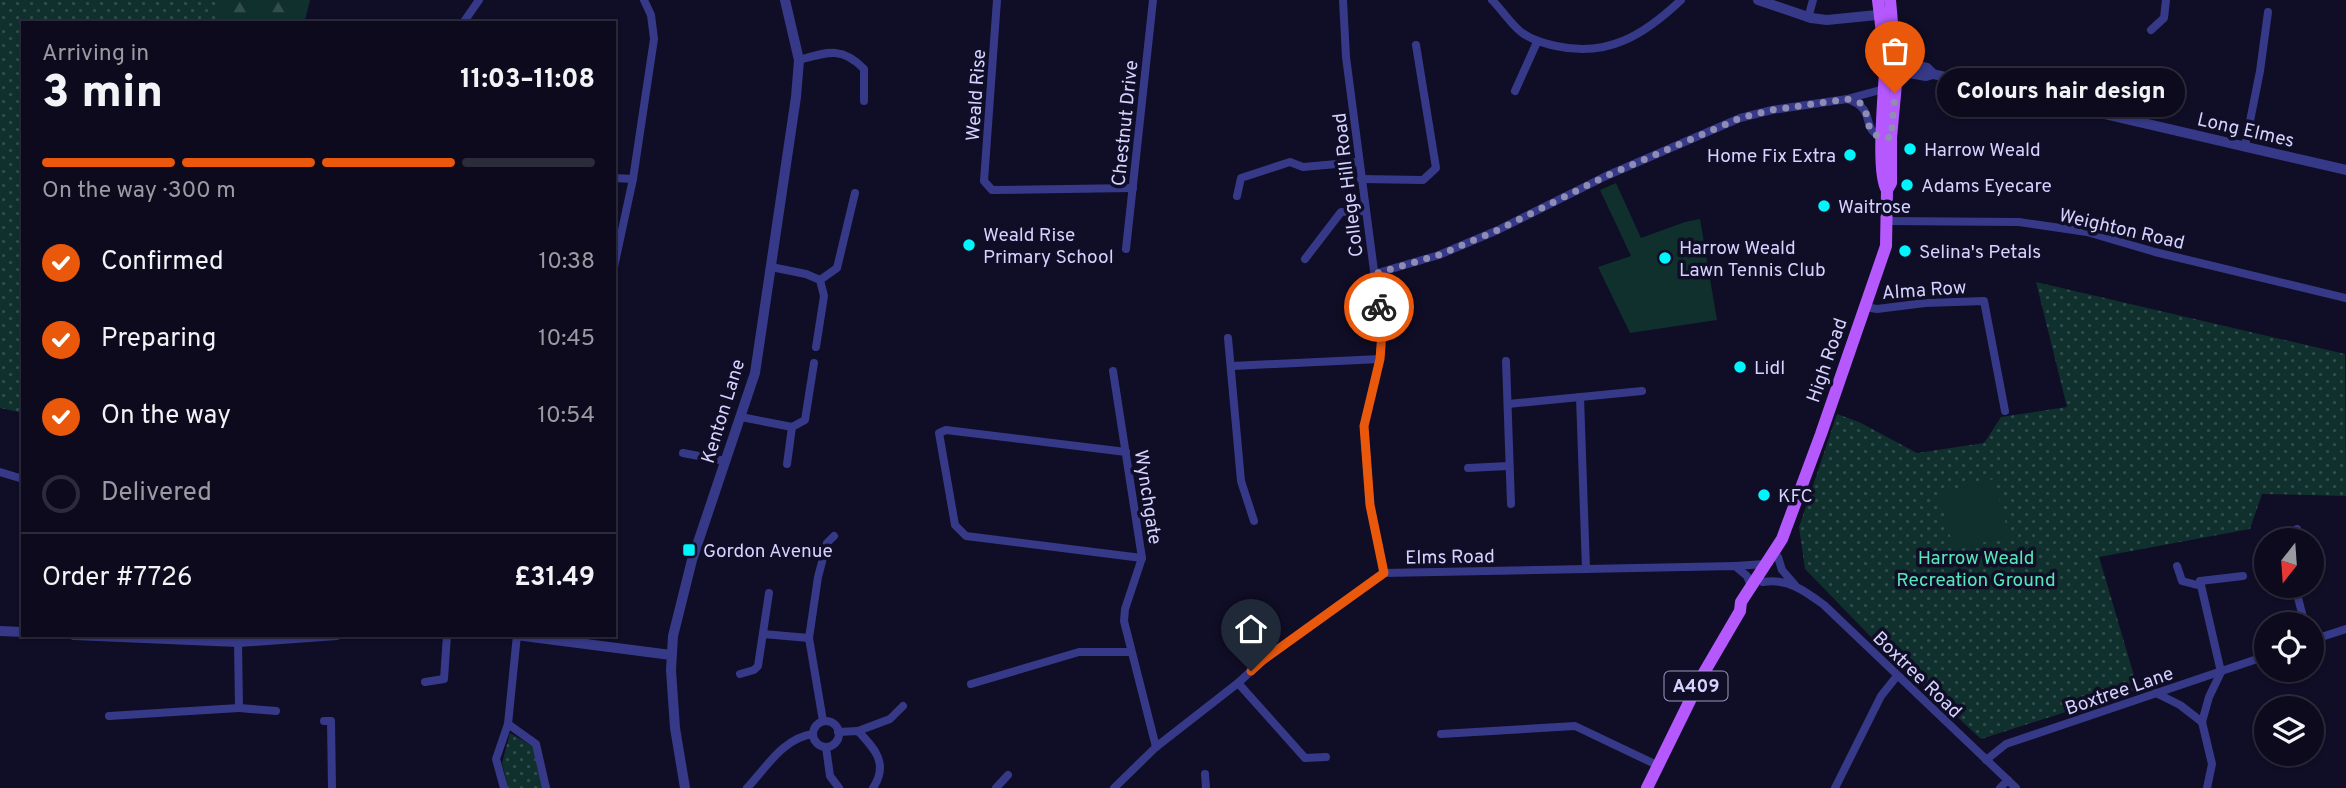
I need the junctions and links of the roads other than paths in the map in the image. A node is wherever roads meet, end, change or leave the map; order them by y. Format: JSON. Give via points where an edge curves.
{"nodes":[{"id":1,"x":479,"y":0,"type":"edge"},
{"id":2,"x":644,"y":0,"type":"edge"},
{"id":3,"x":787,"y":0,"type":"edge"},
{"id":4,"x":997,"y":0,"type":"edge"},
{"id":5,"x":1153,"y":0,"type":"edge"},
{"id":6,"x":1343,"y":0,"type":"edge"},
{"id":7,"x":1492,"y":0,"type":"edge"},
{"id":8,"x":1681,"y":0,"type":"edge"},
{"id":9,"x":1758,"y":0,"type":"edge"},
{"id":10,"x":1813,"y":0,"type":"edge"},
{"id":11,"x":1878,"y":0,"type":"edge"},
{"id":12,"x":1890,"y":0,"type":"edge"},
{"id":13,"x":2166,"y":0,"type":"edge"},
{"id":14,"x":2268,"y":12,"type":"dead end"},
{"id":15,"x":1885,"y":15,"type":"junction"},
{"id":16,"x":1808,"y":18,"type":"junction"},
{"id":17,"x":464,"y":21,"type":"edge"},
{"id":18,"x":2151,"y":30,"type":"dead end"},
{"id":19,"x":1536,"y":42,"type":"junction"},
{"id":20,"x":1416,"y":46,"type":"dead end"},
{"id":21,"x":799,"y":60,"type":"junction"},
{"id":22,"x":1893,"y":65,"type":"junction"},
{"id":23,"x":1884,"y":89,"type":"junction"},
{"id":24,"x":1515,"y":91,"type":"dead end"},
{"id":25,"x":1847,"y":99,"type":"junction"},
{"id":26,"x":864,"y":101,"type":"dead end"},
{"id":27,"x":1887,"y":138,"type":"junction"},
{"id":28,"x":2245,"y":146,"type":"junction"},
{"id":29,"x":1359,"y":162,"type":"junction"},
{"id":30,"x":2346,"y":170,"type":"edge"},
{"id":31,"x":616,"y":178,"type":"edge"},
{"id":32,"x":633,"y":179,"type":"junction"},
{"id":33,"x":1361,"y":179,"type":"junction"},
{"id":34,"x":1133,"y":188,"type":"junction"},
{"id":35,"x":855,"y":193,"type":"dead end"},
{"id":36,"x":1237,"y":196,"type":"dead end"},
{"id":37,"x":1364,"y":211,"type":"junction"},
{"id":38,"x":1886,"y":221,"type":"junction"},
{"id":39,"x":1126,"y":249,"type":"dead end"},
{"id":40,"x":616,"y":258,"type":"edge"},
{"id":41,"x":1305,"y":259,"type":"dead end"},
{"id":42,"x":771,"y":267,"type":"junction"},
{"id":43,"x":1374,"y":274,"type":"junction"},
{"id":44,"x":820,"y":280,"type":"junction"},
{"id":45,"x":2346,"y":298,"type":"edge"},
{"id":46,"x":1865,"y":307,"type":"junction"},
{"id":47,"x":1228,"y":338,"type":"dead end"},
{"id":48,"x":816,"y":347,"type":"dead end"},
{"id":49,"x":1380,"y":359,"type":"junction"},
{"id":50,"x":1506,"y":361,"type":"dead end"},
{"id":51,"x":814,"y":363,"type":"dead end"},
{"id":52,"x":1232,"y":366,"type":"junction"},
{"id":53,"x":1113,"y":371,"type":"dead end"},
{"id":54,"x":1642,"y":391,"type":"dead end"},
{"id":55,"x":1580,"y":397,"type":"junction"},
{"id":56,"x":1508,"y":404,"type":"junction"},
{"id":57,"x":2005,"y":411,"type":"dead end"},
{"id":58,"x":741,"y":417,"type":"junction"},
{"id":59,"x":792,"y":428,"type":"junction"},
{"id":60,"x":1126,"y":452,"type":"junction"},
{"id":61,"x":683,"y":453,"type":"dead end"},
{"id":62,"x":725,"y":461,"type":"junction"},
{"id":63,"x":787,"y":464,"type":"dead end"},
{"id":64,"x":1508,"y":466,"type":"junction"},
{"id":65,"x":1468,"y":468,"type":"dead end"},
{"id":66,"x":0,"y":472,"type":"edge"},
{"id":67,"x":21,"y":478,"type":"edge"},
{"id":68,"x":1511,"y":504,"type":"dead end"},
{"id":69,"x":1254,"y":521,"type":"dead end"},
{"id":70,"x":834,"y":536,"type":"dead end"},
{"id":71,"x":1782,"y":539,"type":"junction"},
{"id":72,"x":1778,"y":557,"type":"junction"},
{"id":73,"x":1142,"y":558,"type":"junction"},
{"id":74,"x":1765,"y":564,"type":"junction"},
{"id":75,"x":1735,"y":566,"type":"junction"},
{"id":76,"x":2177,"y":566,"type":"dead end"},
{"id":77,"x":1586,"y":569,"type":"junction"},
{"id":78,"x":1384,"y":573,"type":"junction"},
{"id":79,"x":2243,"y":576,"type":"dead end"},
{"id":80,"x":1757,"y":584,"type":"junction"},
{"id":81,"x":1795,"y":585,"type":"junction"},
{"id":82,"x":2201,"y":586,"type":"junction"},
{"id":83,"x":769,"y":593,"type":"dead end"},
{"id":84,"x":2346,"y":629,"type":"edge"},
{"id":85,"x":0,"y":631,"type":"edge"},
{"id":86,"x":21,"y":632,"type":"edge"},
{"id":87,"x":762,"y":634,"type":"junction"},
{"id":88,"x":2324,"y":636,"type":"edge"},
{"id":89,"x":149,"y":637,"type":"edge"},
{"id":90,"x":315,"y":637,"type":"edge"},
{"id":91,"x":447,"y":637,"type":"edge"},
{"id":92,"x":517,"y":637,"type":"edge"},
{"id":93,"x":548,"y":637,"type":"edge"},
{"id":94,"x":809,"y":638,"type":"junction"},
{"id":95,"x":579,"y":639,"type":"edge"},
{"id":96,"x":238,"y":642,"type":"junction"},
{"id":97,"x":1130,"y":652,"type":"junction"},
{"id":98,"x":671,"y":655,"type":"junction"},
{"id":99,"x":2254,"y":660,"type":"edge"},
{"id":100,"x":2221,"y":672,"type":"junction"},
{"id":101,"x":740,"y":674,"type":"dead end"},
{"id":102,"x":1896,"y":676,"type":"junction"},
{"id":103,"x":425,"y":682,"type":"dead end"},
{"id":104,"x":1238,"y":683,"type":"junction"},
{"id":105,"x":971,"y":684,"type":"dead end"},
{"id":106,"x":2156,"y":693,"type":"junction"},
{"id":107,"x":903,"y":706,"type":"dead end"},
{"id":108,"x":239,"y":708,"type":"junction"},
{"id":109,"x":276,"y":711,"type":"dead end"},
{"id":110,"x":109,"y":716,"type":"dead end"},
{"id":111,"x":324,"y":721,"type":"dead end"},
{"id":112,"x":823,"y":722,"type":"junction"},
{"id":113,"x":2202,"y":722,"type":"junction"},
{"id":114,"x":508,"y":724,"type":"junction"},
{"id":115,"x":858,"y":731,"type":"junction"},
{"id":116,"x":838,"y":732,"type":"junction"},
{"id":117,"x":813,"y":734,"type":"junction"},
{"id":118,"x":1441,"y":734,"type":"dead end"},
{"id":119,"x":826,"y":747,"type":"junction"},
{"id":120,"x":1156,"y":747,"type":"junction"},
{"id":121,"x":1326,"y":757,"type":"dead end"},
{"id":122,"x":1986,"y":761,"type":"junction"},
{"id":123,"x":1657,"y":765,"type":"junction"},
{"id":124,"x":1205,"y":774,"type":"dead end"},
{"id":125,"x":1008,"y":775,"type":"dead end"},
{"id":126,"x":2008,"y":780,"type":"junction"},
{"id":127,"x":332,"y":788,"type":"edge"},
{"id":128,"x":504,"y":788,"type":"edge"},
{"id":129,"x":547,"y":788,"type":"edge"},
{"id":130,"x":685,"y":788,"type":"edge"},
{"id":131,"x":747,"y":788,"type":"edge"},
{"id":132,"x":839,"y":788,"type":"edge"},
{"id":133,"x":873,"y":788,"type":"edge"},
{"id":134,"x":996,"y":788,"type":"edge"},
{"id":135,"x":1114,"y":788,"type":"edge"},
{"id":136,"x":1206,"y":788,"type":"edge"},
{"id":137,"x":1647,"y":788,"type":"edge"},
{"id":138,"x":1835,"y":788,"type":"edge"},
{"id":139,"x":2000,"y":788,"type":"edge"},
{"id":140,"x":2016,"y":788,"type":"edge"},
{"id":141,"x":2207,"y":788,"type":"edge"}],
"edges":[{"from":1,"to":17,"type":"street"},
{"from":2,"to":32,"type":"street","via":[[654,39]]},
{"from":3,"to":21,"type":"street","name":"Kenton Lane"},
{"from":4,"to":34,"type":"street","name":"Weald Rise","via":[[984,181],[992,190]]},
{"from":5,"to":34,"type":"street","name":"Chestnut Drive"},
{"from":6,"to":29,"type":"street","name":"College Hill Road"},
{"from":7,"to":19,"type":"street"},
{"from":8,"to":19,"type":"street","via":[[1631,38],[1600,49],[1571,50]]},
{"from":9,"to":16,"type":"street"},
{"from":10,"to":16,"type":"street"},
{"from":11,"to":15,"type":"main road","name":"High Road","number":"A409"},
{"from":12,"to":15,"type":"main road","name":"High Road","number":"A409"},
{"from":13,"to":18,"type":"street","via":[[2164,18]]},
{"from":14,"to":28,"type":"street"},
{"from":15,"to":16,"type":"street"},
{"from":15,"to":22,"type":"main road","name":"High Road","number":"A409"},
{"from":19,"to":24,"type":"street"},
{"from":20,"to":33,"type":"street","via":[[1436,168],[1423,180]]},
{"from":21,"to":26,"type":"street","via":[[835,52],[853,57],[864,69]]},
{"from":21,"to":42,"type":"street","name":"Kenton Lane"},
{"from":22,"to":23,"type":"main road","name":"High Road","number":"A409"},
{"from":22,"to":27,"type":"main road","name":"High Road","number":"A409"},
{"from":22,"to":28,"type":"street","name":"Long Elmes","via":[[1927,68],[1933,74]]},
{"from":23,"to":25,"type":"street"},
{"from":23,"to":27,"type":"main road","name":"High Road","number":"A409"},
{"from":25,"to":27,"type":"street","via":[[1860,103],[1870,130]]},
{"from":25,"to":43,"type":"street","via":[[1740,118],[1463,245]]},
{"from":27,"to":38,"type":"main road","name":"High Road","number":"A409","via":[[1882,183],[1887,190]]},
{"from":28,"to":30,"type":"street","name":"Long Elmes"},
{"from":29,"to":33,"type":"street","name":"College Hill Road"},
{"from":29,"to":36,"type":"street","via":[[1303,167],[1290,162],[1241,178]]},
{"from":31,"to":32,"type":"street"},
{"from":32,"to":40,"type":"street"},
{"from":33,"to":37,"type":"street","name":"College Hill Road"},
{"from":34,"to":39,"type":"street","name":"Chestnut Drive"},
{"from":35,"to":44,"type":"street","via":[[838,268]]},
{"from":37,"to":41,"type":"street","via":[[1341,212]]},
{"from":37,"to":43,"type":"street","name":"College Hill Road"},
{"from":38,"to":45,"type":"street","name":"Weighton Road","via":[[2020,222],[2087,233]]},
{"from":38,"to":46,"type":"main road","name":"High Road","number":"A409","via":[[1886,246]]},
{"from":42,"to":44,"type":"street"},
{"from":42,"to":58,"type":"street","name":"Kenton Lane","via":[[755,373]]},
{"from":43,"to":49,"type":"street","name":"College Hill Road","via":[[1382,332]]},
{"from":44,"to":48,"type":"street","via":[[824,296]]},
{"from":46,"to":57,"type":"street","name":"Alma Row","via":[[1984,301]]},
{"from":46,"to":71,"type":"main road","name":"High Road","number":"A409"},
{"from":47,"to":52,"type":"street"},
{"from":49,"to":52,"type":"street"},
{"from":49,"to":78,"type":"street","name":"College Hill Road","via":[[1364,426],[1370,505]]},
{"from":50,"to":56,"type":"street"},
{"from":51,"to":59,"type":"street","via":[[805,420]]},
{"from":52,"to":69,"type":"street","via":[[1241,481]]},
{"from":53,"to":60,"type":"street","name":"Wynchgate"},
{"from":54,"to":55,"type":"street"},
{"from":55,"to":56,"type":"street"},
{"from":55,"to":77,"type":"street"},
{"from":56,"to":64,"type":"street"},
{"from":58,"to":59,"type":"street"},
{"from":58,"to":62,"type":"street","name":"Kenton Lane"},
{"from":59,"to":63,"type":"street"},
{"from":60,"to":73,"type":"street","name":"Wynchgate"},
{"from":60,"to":73,"type":"street","via":[[946,430],[939,433],[955,525],[966,536]]},
{"from":61,"to":62,"type":"street"},
{"from":62,"to":98,"type":"street","name":"Kenton Lane","via":[[682,595]]},
{"from":64,"to":65,"type":"street"},
{"from":64,"to":68,"type":"street"},
{"from":66,"to":67,"type":"street"},
{"from":70,"to":94,"type":"street","via":[[827,543],[818,577]]},
{"from":71,"to":72,"type":"main road","name":"High Road","number":"A409"},
{"from":71,"to":74,"type":"main road","name":"High Road","number":"A409"},
{"from":72,"to":80,"type":"main road","name":"High Road","number":"A409"},
{"from":72,"to":81,"type":"street","name":"Boxtree Road"},
{"from":73,"to":97,"type":"street","name":"Wynchgate","via":[[1125,609]]},
{"from":74,"to":75,"type":"street","name":"Elms Road"},
{"from":74,"to":80,"type":"main road","name":"High Road","number":"A409"},
{"from":75,"to":77,"type":"street","name":"Elms Road"},
{"from":75,"to":80,"type":"street"},
{"from":76,"to":82,"type":"street","via":[[2182,581]]},
{"from":77,"to":78,"type":"street","name":"Elms Road"},
{"from":78,"to":104,"type":"street","name":"Elms Road"},
{"from":79,"to":82,"type":"street","via":[[2200,582]]},
{"from":80,"to":81,"type":"street","via":[[1776,580]]},
{"from":80,"to":123,"type":"main road","name":"High Road","number":"A409","via":[[1748,606],[1740,611],[1702,676]]},
{"from":81,"to":102,"type":"street","name":"Boxtree Road","via":[[1824,606]]},
{"from":82,"to":100,"type":"street"},
{"from":83,"to":87,"type":"street"},
{"from":84,"to":88,"type":"street"},
{"from":85,"to":86,"type":"street"},
{"from":87,"to":94,"type":"street"},
{"from":87,"to":101,"type":"street","via":[[758,666]]},
{"from":89,"to":96,"type":"street"},
{"from":90,"to":96,"type":"street"},
{"from":91,"to":103,"type":"street","via":[[444,679]]},
{"from":92,"to":114,"type":"street"},
{"from":93,"to":95,"type":"street"},
{"from":94,"to":112,"type":"street"},
{"from":95,"to":98,"type":"street"},
{"from":96,"to":108,"type":"street"},
{"from":97,"to":105,"type":"street","via":[[1079,652]]},
{"from":97,"to":120,"type":"street","name":"Wynchgate"},
{"from":98,"to":130,"type":"street","name":"Kenton Lane","via":[[675,728]]},
{"from":99,"to":100,"type":"street","name":"Boxtree Lane"},
{"from":100,"to":106,"type":"street","name":"Boxtree Lane"},
{"from":100,"to":113,"type":"street"},
{"from":102,"to":122,"type":"street","name":"Boxtree Road"},
{"from":102,"to":138,"type":"street","via":[[1881,696]]},
{"from":104,"to":120,"type":"street","name":"Elms Road"},
{"from":104,"to":121,"type":"street","via":[[1305,758]]},
{"from":106,"to":113,"type":"street"},
{"from":106,"to":122,"type":"street","name":"Boxtree Lane","via":[[2006,744]]},
{"from":107,"to":115,"type":"street","via":[[890,719]]},
{"from":108,"to":109,"type":"street"},
{"from":108,"to":110,"type":"street"},
{"from":111,"to":127,"type":"street","via":[[331,721]]},
{"from":112,"to":116,"type":"street","via":[[831,723]]},
{"from":112,"to":117,"type":"street"},
{"from":113,"to":141,"type":"street","via":[[2212,764]]},
{"from":114,"to":128,"type":"street","via":[[496,760]]},
{"from":114,"to":129,"type":"street","via":[[536,744]]},
{"from":115,"to":116,"type":"street"},
{"from":115,"to":133,"type":"street","via":[[881,763],[880,778]]},
{"from":116,"to":119,"type":"street","via":[[834,743]]},
{"from":117,"to":119,"type":"street","via":[[816,742]]},
{"from":117,"to":131,"type":"street","via":[[779,750]]},
{"from":118,"to":123,"type":"street","via":[[1575,726]]},
{"from":119,"to":132,"type":"street","via":[[830,776]]},
{"from":120,"to":135,"type":"street","name":"Elms Road"},
{"from":122,"to":126,"type":"street","name":"Boxtree Road"},
{"from":123,"to":137,"type":"main road","name":"High Road","number":"A409"},
{"from":124,"to":136,"type":"street"},
{"from":125,"to":134,"type":"street"},
{"from":126,"to":139,"type":"street"},
{"from":126,"to":140,"type":"street","name":"Boxtree Road"}]}
